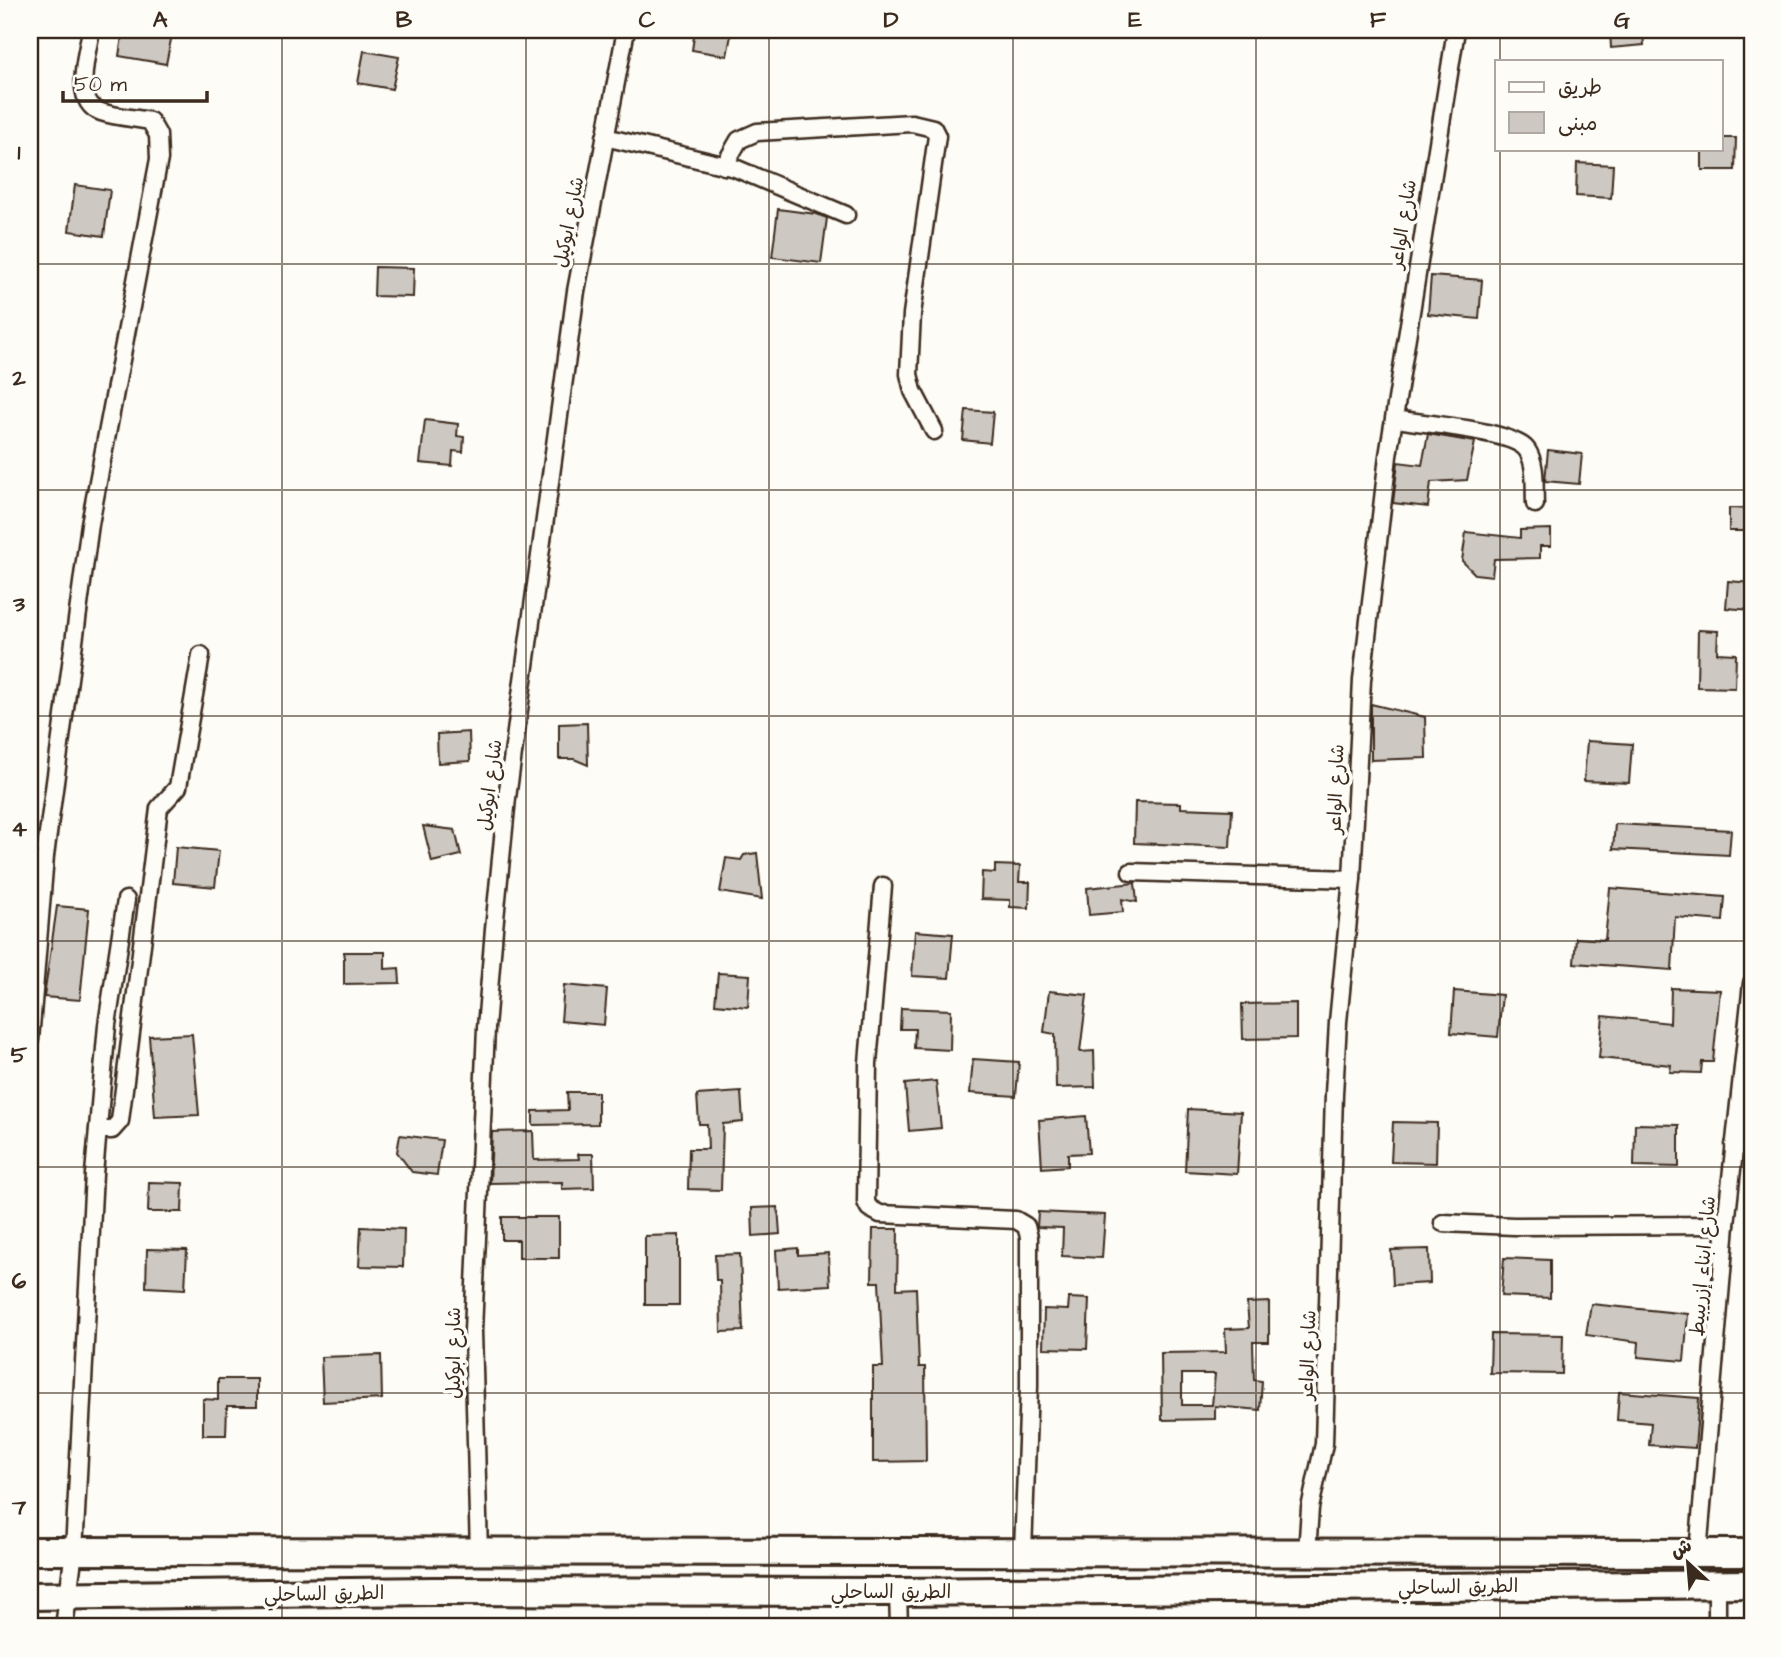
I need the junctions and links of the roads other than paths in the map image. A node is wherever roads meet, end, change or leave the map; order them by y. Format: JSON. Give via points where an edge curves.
{"nodes":[{"id":1,"x":92,"y":30,"type":"edge"},
{"id":2,"x":626,"y":30,"type":"edge"},
{"id":3,"x":1456,"y":30,"type":"edge"},
{"id":4,"x":605,"y":137,"type":"junction"},
{"id":5,"x":724,"y":166,"type":"junction"},
{"id":6,"x":846,"y":215,"type":"dead end"},
{"id":7,"x":1396,"y":419,"type":"junction"},
{"id":8,"x":934,"y":431,"type":"dead end"},
{"id":9,"x":1535,"y":504,"type":"dead end"},
{"id":10,"x":201,"y":655,"type":"dead end"},
{"id":11,"x":1131,"y":872,"type":"dead end"},
{"id":12,"x":1352,"y":879,"type":"junction"},
{"id":13,"x":883,"y":887,"type":"dead end"},
{"id":14,"x":126,"y":900,"type":"dead end"},
{"id":15,"x":1752,"y":983,"type":"edge"},
{"id":16,"x":30,"y":1040,"type":"edge"},
{"id":17,"x":98,"y":1130,"type":"junction"},
{"id":18,"x":1734,"y":1145,"type":"junction"},
{"id":19,"x":1752,"y":1147,"type":"edge"},
{"id":20,"x":1443,"y":1223,"type":"dead end"},
{"id":21,"x":1726,"y":1225,"type":"junction"},
{"id":22,"x":30,"y":1551,"type":"edge"},
{"id":23,"x":74,"y":1551,"type":"junction"},
{"id":24,"x":1023,"y":1552,"type":"junction"},
{"id":25,"x":479,"y":1553,"type":"junction"},
{"id":26,"x":1307,"y":1553,"type":"junction"},
{"id":27,"x":1698,"y":1553,"type":"junction"},
{"id":28,"x":1752,"y":1553,"type":"edge"},
{"id":29,"x":1717,"y":1584,"type":"junction"},
{"id":30,"x":1752,"y":1584,"type":"edge"},
{"id":31,"x":898,"y":1592,"type":"junction"},
{"id":32,"x":30,"y":1596,"type":"edge"},
{"id":33,"x":68,"y":1597,"type":"junction"},
{"id":34,"x":64,"y":1627,"type":"edge"},
{"id":35,"x":900,"y":1627,"type":"edge"},
{"id":36,"x":1717,"y":1627,"type":"edge"}],
"edges":[{"from":1,"to":16,"type":"street","via":[[84,90],[91,106],[150,121],[158,135],[159,159],[90,524],[45,856]]},
{"from":2,"to":4,"type":"street","name":"شارع ابوكيل"},
{"from":3,"to":7,"type":"street","name":"شارع الواعر"},
{"from":4,"to":5,"type":"street"},
{"from":4,"to":25,"type":"street","name":"شارع ابوكيل","via":[[576,291],[507,798],[494,929],[473,1331]]},
{"from":5,"to":6,"type":"street"},
{"from":5,"to":8,"type":"street","via":[[739,140],[757,132],[912,123],[933,128],[937,136],[912,314],[909,374],[912,391]]},
{"from":7,"to":9,"type":"street","via":[[1503,437],[1523,446],[1533,464]]},
{"from":7,"to":12,"type":"street","name":"شارع الواعر","via":[[1362,680]]},
{"from":10,"to":17,"type":"street","via":[[178,787],[159,808],[120,1121],[111,1130]]},
{"from":11,"to":12,"type":"street"},
{"from":12,"to":26,"type":"street","name":"شارع الواعر","via":[[1334,1082],[1324,1444],[1310,1508]]},
{"from":13,"to":24,"type":"street","via":[[868,1063],[866,1202],[880,1214],[1016,1220],[1026,1226],[1029,1386]]},
{"from":14,"to":17,"type":"street","via":[[107,1025]]},
{"from":15,"to":18,"type":"street","name":"شارع ابناء إزريبيط"},
{"from":17,"to":23,"type":"street"},
{"from":18,"to":19,"type":"street"},
{"from":18,"to":21,"type":"street","name":"شارع ابناء إزريبيط"},
{"from":20,"to":21,"type":"street"},
{"from":21,"to":27,"type":"street","name":"شارع ابناء إزريبيط"},
{"from":22,"to":23,"type":"highway","name":"الطريق الساحلي"},
{"from":23,"to":25,"type":"highway","name":"الطريق الساحلي"},
{"from":23,"to":33,"type":"street"},
{"from":24,"to":25,"type":"highway","name":"الطريق الساحلي"},
{"from":24,"to":26,"type":"highway","name":"الطريق الساحلي"},
{"from":26,"to":27,"type":"highway","name":"الطريق الساحلي"},
{"from":27,"to":28,"type":"highway","name":"الطريق الساحلي"},
{"from":29,"to":30,"type":"highway","name":"الطريق الساحلي"},
{"from":29,"to":31,"type":"highway","name":"الطريق الساحلي"},
{"from":29,"to":36,"type":"street"},
{"from":31,"to":33,"type":"highway","name":"الطريق الساحلي","via":[[434,1591]]},
{"from":31,"to":35,"type":"street"},
{"from":32,"to":33,"type":"highway","name":"الطريق الساحلي"},
{"from":33,"to":34,"type":"street"}]}
